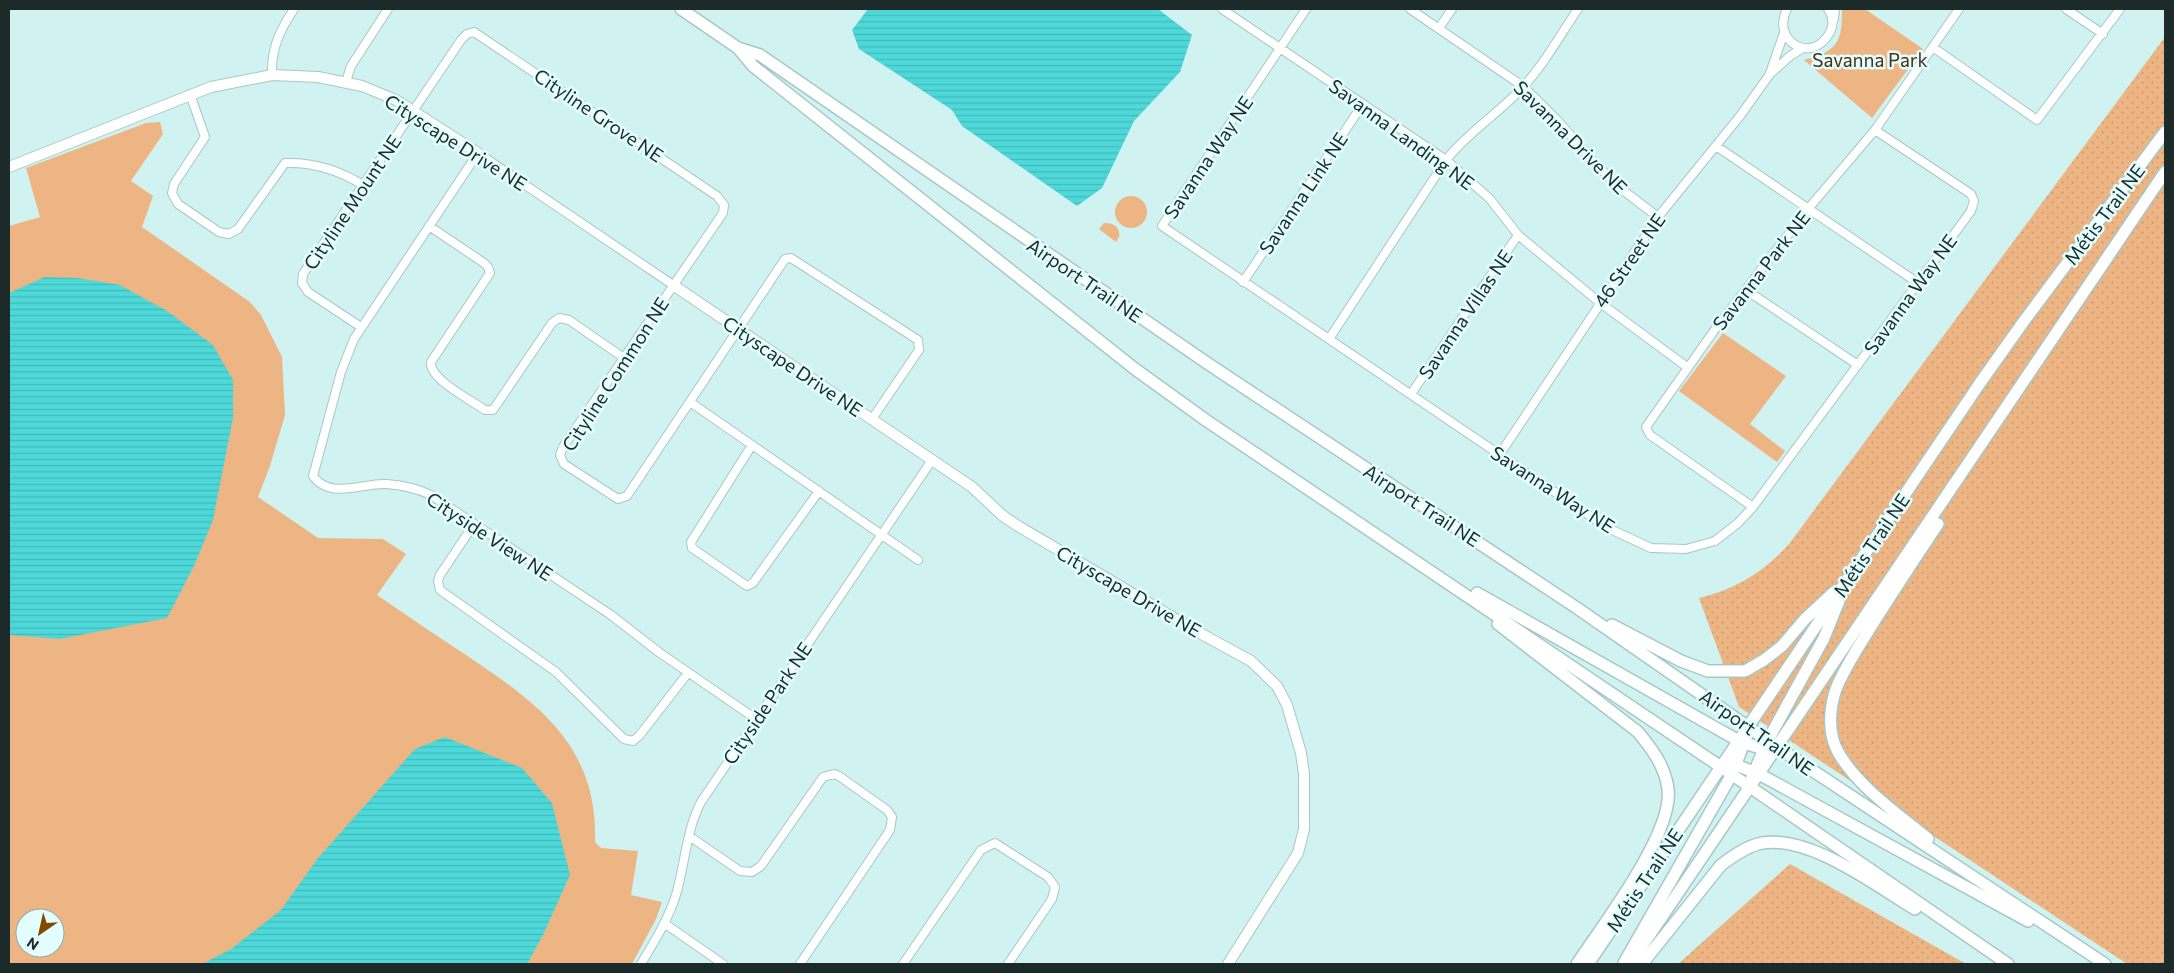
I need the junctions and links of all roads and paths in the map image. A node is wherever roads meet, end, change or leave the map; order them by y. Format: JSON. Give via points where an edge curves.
{"nodes":[{"id":1,"x":294,"y":9,"type":"edge"},
{"id":2,"x":388,"y":9,"type":"edge"},
{"id":3,"x":681,"y":9,"type":"edge"},
{"id":4,"x":1222,"y":9,"type":"edge"},
{"id":5,"x":1306,"y":9,"type":"edge"},
{"id":6,"x":1410,"y":9,"type":"edge"},
{"id":7,"x":1452,"y":9,"type":"edge"},
{"id":8,"x":1578,"y":9,"type":"edge"},
{"id":9,"x":1779,"y":9,"type":"edge"},
{"id":10,"x":1787,"y":9,"type":"edge"},
{"id":11,"x":1828,"y":9,"type":"edge"},
{"id":12,"x":1959,"y":9,"type":"edge"},
{"id":13,"x":2066,"y":9,"type":"edge"},
{"id":14,"x":2120,"y":9,"type":"edge"},
{"id":15,"x":1833,"y":14,"type":"edge"},
{"id":16,"x":1782,"y":24,"type":"junction"},
{"id":17,"x":1439,"y":28,"type":"junction"},
{"id":18,"x":1784,"y":33,"type":"junction"},
{"id":19,"x":2103,"y":34,"type":"junction"},
{"id":20,"x":738,"y":48,"type":"junction"},
{"id":21,"x":1280,"y":48,"type":"junction"},
{"id":22,"x":1803,"y":48,"type":"junction"},
{"id":23,"x":1934,"y":48,"type":"junction"},
{"id":24,"x":272,"y":74,"type":"junction"},
{"id":25,"x":1770,"y":74,"type":"junction"},
{"id":26,"x":346,"y":82,"type":"junction"},
{"id":27,"x":1524,"y":87,"type":"junction"},
{"id":28,"x":190,"y":94,"type":"junction"},
{"id":29,"x":1363,"y":104,"type":"junction"},
{"id":30,"x":414,"y":110,"type":"junction"},
{"id":31,"x":1875,"y":130,"type":"junction"},
{"id":32,"x":2165,"y":132,"type":"edge"},
{"id":33,"x":1716,"y":146,"type":"junction"},
{"id":34,"x":478,"y":153,"type":"junction"},
{"id":35,"x":1446,"y":160,"type":"junction"},
{"id":36,"x":9,"y":167,"type":"edge"},
{"id":37,"x":2165,"y":172,"type":"edge"},
{"id":38,"x":363,"y":185,"type":"junction"},
{"id":39,"x":1808,"y":209,"type":"junction"},
{"id":40,"x":1658,"y":217,"type":"junction"},
{"id":41,"x":429,"y":226,"type":"junction"},
{"id":42,"x":1518,"y":235,"type":"junction"},
{"id":43,"x":1243,"y":282,"type":"junction"},
{"id":44,"x":1918,"y":283,"type":"junction"},
{"id":45,"x":673,"y":285,"type":"junction"},
{"id":46,"x":1746,"y":290,"type":"junction"},
{"id":47,"x":1599,"y":302,"type":"junction"},
{"id":48,"x":361,"y":327,"type":"junction"},
{"id":49,"x":739,"y":329,"type":"junction"},
{"id":50,"x":1329,"y":339,"type":"junction"},
{"id":51,"x":624,"y":358,"type":"junction"},
{"id":52,"x":1858,"y":364,"type":"junction"},
{"id":53,"x":1687,"y":367,"type":"junction"},
{"id":54,"x":1412,"y":394,"type":"junction"},
{"id":55,"x":2013,"y":398,"type":"junction"},
{"id":56,"x":690,"y":402,"type":"junction"},
{"id":57,"x":872,"y":419,"type":"junction"},
{"id":58,"x":752,"y":445,"type":"junction"},
{"id":59,"x":1500,"y":454,"type":"junction"},
{"id":60,"x":932,"y":460,"type":"junction"},
{"id":61,"x":819,"y":491,"type":"junction"},
{"id":62,"x":1753,"y":507,"type":"junction"},
{"id":63,"x":474,"y":524,"type":"junction"},
{"id":64,"x":882,"y":535,"type":"junction"},
{"id":65,"x":1406,"y":553,"type":"junction"},
{"id":66,"x":918,"y":560,"type":"dead end"},
{"id":67,"x":1849,"y":578,"type":"junction"},
{"id":68,"x":1577,"y":608,"type":"junction"},
{"id":69,"x":688,"y":673,"type":"junction"},
{"id":70,"x":756,"y":719,"type":"junction"},
{"id":71,"x":1749,"y":725,"type":"junction"},
{"id":72,"x":1742,"y":742,"type":"junction"},
{"id":73,"x":1770,"y":745,"type":"junction"},
{"id":74,"x":1721,"y":767,"type":"junction"},
{"id":75,"x":1734,"y":770,"type":"junction"},
{"id":76,"x":1756,"y":773,"type":"junction"},
{"id":77,"x":1750,"y":788,"type":"junction"},
{"id":78,"x":689,"y":836,"type":"junction"},
{"id":79,"x":1965,"y":871,"type":"junction"},
{"id":80,"x":664,"y":923,"type":"junction"},
{"id":81,"x":2100,"y":961,"type":"edge"},
{"id":82,"x":641,"y":964,"type":"edge"},
{"id":83,"x":723,"y":964,"type":"edge"},
{"id":84,"x":800,"y":964,"type":"edge"},
{"id":85,"x":903,"y":964,"type":"edge"},
{"id":86,"x":1008,"y":964,"type":"edge"},
{"id":87,"x":1228,"y":964,"type":"edge"},
{"id":88,"x":1577,"y":964,"type":"edge"},
{"id":89,"x":1588,"y":964,"type":"edge"},
{"id":90,"x":1623,"y":964,"type":"edge"},
{"id":91,"x":1630,"y":964,"type":"edge"},
{"id":92,"x":1642,"y":964,"type":"edge"},
{"id":93,"x":2006,"y":964,"type":"edge"}],
"edges":[{"from":1,"to":24,"type":"street","via":[[276,39]]},
{"from":2,"to":26,"type":"street","via":[[351,66]]},
{"from":3,"to":20,"type":"main road","name":"Airport Trail NE"},
{"from":4,"to":21,"type":"street","name":"Savanna Landing NE"},
{"from":5,"to":21,"type":"street","name":"Savanna Way NE"},
{"from":6,"to":17,"type":"street","name":"Savanna Drive NE"},
{"from":7,"to":17,"type":"street"},
{"from":8,"to":27,"type":"street"},
{"from":9,"to":16,"type":"street"},
{"from":10,"to":16,"type":"street"},
{"from":11,"to":15,"type":"street"},
{"from":12,"to":23,"type":"street","name":"Savanna Park NE"},
{"from":13,"to":19,"type":"street"},
{"from":14,"to":19,"type":"street"},
{"from":15,"to":22,"type":"street","name":"46 Street NE","via":[[1833,27],[1823,43]]},
{"from":16,"to":18,"type":"street"},
{"from":17,"to":27,"type":"street","name":"Savanna Drive NE"},
{"from":18,"to":22,"type":"street"},
{"from":18,"to":25,"type":"street","name":"46 Street NE"},
{"from":19,"to":23,"type":"street","via":[[2037,120]]},
{"from":20,"to":65,"type":"main road","name":"Airport Trail NE","via":[[753,66],[1135,369],[1207,421]]},
{"from":20,"to":68,"type":"main road","name":"Airport Trail NE","via":[[760,55],[1207,363]]},
{"from":21,"to":29,"type":"street","name":"Savanna Landing NE"},
{"from":21,"to":43,"type":"street","name":"Savanna Way NE","via":[[1162,226]]},
{"from":22,"to":25,"type":"street","name":"46 Street NE"},
{"from":23,"to":31,"type":"street","name":"Savanna Park NE"},
{"from":24,"to":26,"type":"street","name":"Cityscape Drive NE"},
{"from":24,"to":28,"type":"street","name":"Cityscape Drive NE","via":[[226,82]]},
{"from":25,"to":33,"type":"street","name":"46 Street NE"},
{"from":26,"to":30,"type":"street","name":"Cityscape Drive NE","via":[[377,92]]},
{"from":27,"to":35,"type":"street","via":[[1468,135]]},
{"from":27,"to":40,"type":"street","name":"Savanna Drive NE","via":[[1620,188]]},
{"from":28,"to":36,"type":"street","name":"Cityscape Drive NE"},
{"from":28,"to":38,"type":"street","via":[[205,137],[174,184],[172,193],[178,204],[219,232],[229,234],[238,229],[285,164],[334,170]]},
{"from":29,"to":35,"type":"street","name":"Savanna Landing NE"},
{"from":29,"to":43,"type":"street","name":"Savanna Link NE"},
{"from":30,"to":34,"type":"street","name":"Cityscape Drive NE"},
{"from":30,"to":38,"type":"street","name":"Cityline Mount NE"},
{"from":30,"to":45,"type":"street","name":"Cityline Grove NE","via":[[463,38],[471,32],[481,34],[721,199],[725,209],[723,213]]},
{"from":31,"to":39,"type":"street","name":"Savanna Park NE"},
{"from":31,"to":44,"type":"street","name":"Savanna Way NE","via":[[1971,194],[1974,201],[1971,211]]},
{"from":32,"to":67,"type":"main road","name":"Métis Trail NE","via":[[2024,321]]},
{"from":33,"to":39,"type":"street"},
{"from":33,"to":40,"type":"street","name":"46 Street NE"},
{"from":34,"to":41,"type":"street","name":"Cityside View NE"},
{"from":34,"to":45,"type":"street","name":"Cityscape Drive NE"},
{"from":35,"to":42,"type":"street","name":"Savanna Landing NE","via":[[1490,199]]},
{"from":35,"to":50,"type":"street"},
{"from":37,"to":55,"type":"main road","name":"Métis Trail NE"},
{"from":38,"to":48,"type":"street","name":"Cityline Mount NE","via":[[302,279],[308,292]]},
{"from":39,"to":44,"type":"street"},
{"from":39,"to":46,"type":"street","name":"Savanna Park NE"},
{"from":40,"to":47,"type":"street","name":"46 Street NE"},
{"from":41,"to":48,"type":"street","name":"Cityside View NE"},
{"from":41,"to":51,"type":"street","via":[[488,267],[490,273],[430,362],[435,376],[487,410],[496,406],[552,323],[559,318],[569,320]]},
{"from":42,"to":47,"type":"street","name":"Savanna Landing NE"},
{"from":42,"to":54,"type":"street","name":"Savanna Villas NE"},
{"from":43,"to":50,"type":"street","name":"Savanna Way NE"},
{"from":44,"to":52,"type":"street","name":"Savanna Way NE"},
{"from":45,"to":49,"type":"street","name":"Cityscape Drive NE"},
{"from":45,"to":51,"type":"street","name":"Cityline Common NE"},
{"from":46,"to":52,"type":"street"},
{"from":46,"to":53,"type":"street","name":"Savanna Park NE"},
{"from":47,"to":53,"type":"street","name":"Savanna Landing NE"},
{"from":47,"to":59,"type":"street","name":"46 Street NE"},
{"from":48,"to":63,"type":"street","name":"Cityside View NE","via":[[341,372],[313,476],[329,488],[346,490],[383,484],[419,490]]},
{"from":49,"to":56,"type":"street"},
{"from":49,"to":57,"type":"street","name":"Cityscape Drive NE"},
{"from":49,"to":57,"type":"street","via":[[785,259],[791,258],[918,340],[919,350]]},
{"from":50,"to":54,"type":"street","name":"Savanna Way NE"},
{"from":51,"to":56,"type":"street","name":"Cityline Common NE","via":[[561,452],[564,464],[618,499],[627,496]]},
{"from":52,"to":62,"type":"street","name":"Savanna Way NE"},
{"from":53,"to":62,"type":"street","name":"Savanna Park NE","via":[[1646,427],[1650,434]]},
{"from":54,"to":59,"type":"street","name":"Savanna Way NE"},
{"from":55,"to":73,"type":"main road","name":"Métis Trail NE"},
{"from":55,"to":79,"type":"main road","via":[[1984,453],[1857,648],[1836,689],[1830,720],[1837,750],[1847,765]]},
{"from":56,"to":58,"type":"street"},
{"from":57,"to":60,"type":"street","name":"Cityscape Drive NE"},
{"from":58,"to":61,"type":"street"},
{"from":58,"to":61,"type":"street","via":[[691,542],[692,548],[747,586],[753,583]]},
{"from":59,"to":62,"type":"street","name":"Savanna Way NE","via":[[1608,528],[1651,548],[1686,549],[1715,541],[1738,524]]},
{"from":60,"to":64,"type":"street","name":"Cityside Park NE"},
{"from":60,"to":87,"type":"street","name":"Cityscape Drive NE","via":[[972,487],[1018,526],[1251,660],[1277,686],[1287,705],[1302,754],[1304,829],[1295,858]]},
{"from":61,"to":64,"type":"street"},
{"from":63,"to":69,"type":"street","name":"Cityside View NE","via":[[621,622]]},
{"from":63,"to":69,"type":"street","via":[[440,575],[440,590],[556,672],[624,739],[633,741],[639,736]]},
{"from":64,"to":66,"type":"street"},
{"from":64,"to":70,"type":"street","name":"Cityside Park NE"},
{"from":65,"to":72,"type":"main road"},
{"from":65,"to":74,"type":"main road","name":"Airport Trail NE"},
{"from":65,"to":88,"type":"main road","via":[[1638,732],[1663,769],[1668,790],[1667,810],[1661,829]]},
{"from":67,"to":68,"type":"main road","via":[[1805,619],[1782,646],[1764,660],[1738,672],[1708,671],[1681,662],[1650,643]]},
{"from":67,"to":71,"type":"main road","name":"Métis Trail NE"},
{"from":67,"to":73,"type":"main road","via":[[1824,638]]},
{"from":68,"to":71,"type":"main road","name":"Airport Trail NE"},
{"from":69,"to":70,"type":"street","name":"Cityside View NE"},
{"from":70,"to":78,"type":"street","name":"Cityside Park NE","via":[[701,802]]},
{"from":71,"to":72,"type":"main road","name":"Métis Trail NE"},
{"from":71,"to":73,"type":"main road","name":"Airport Trail NE"},
{"from":72,"to":73,"type":"main road"},
{"from":72,"to":74,"type":"main road","name":"Métis Trail NE"},
{"from":72,"to":75,"type":"main road"},
{"from":73,"to":76,"type":"main road"},
{"from":73,"to":79,"type":"main road","name":"Airport Trail NE"},
{"from":74,"to":75,"type":"main road","name":"Airport Trail NE"},
{"from":74,"to":89,"type":"main road","name":"Métis Trail NE"},
{"from":75,"to":76,"type":"main road"},
{"from":75,"to":77,"type":"main road","name":"Airport Trail NE"},
{"from":75,"to":90,"type":"main road"},
{"from":76,"to":77,"type":"main road"},
{"from":76,"to":81,"type":"main road"},
{"from":77,"to":91,"type":"main road","name":"Métis Trail NE"},
{"from":77,"to":93,"type":"main road","name":"Airport Trail NE"},
{"from":78,"to":80,"type":"street","name":"Cityside Park NE","via":[[676,894]]},
{"from":78,"to":84,"type":"street","via":[[740,870],[752,872],[761,866],[820,781],[828,775],[839,776],[888,810],[892,817],[890,830]]},
{"from":79,"to":81,"type":"main road","name":"Airport Trail NE"},
{"from":80,"to":82,"type":"street","name":"Cityside Park NE"},
{"from":80,"to":83,"type":"street"},
{"from":85,"to":86,"type":"street","via":[[981,850],[995,843],[1048,877],[1055,887],[1052,899]]},
{"from":92,"to":93,"type":"main road","via":[[1722,865],[1752,846],[1774,842],[1823,856]]}]}
